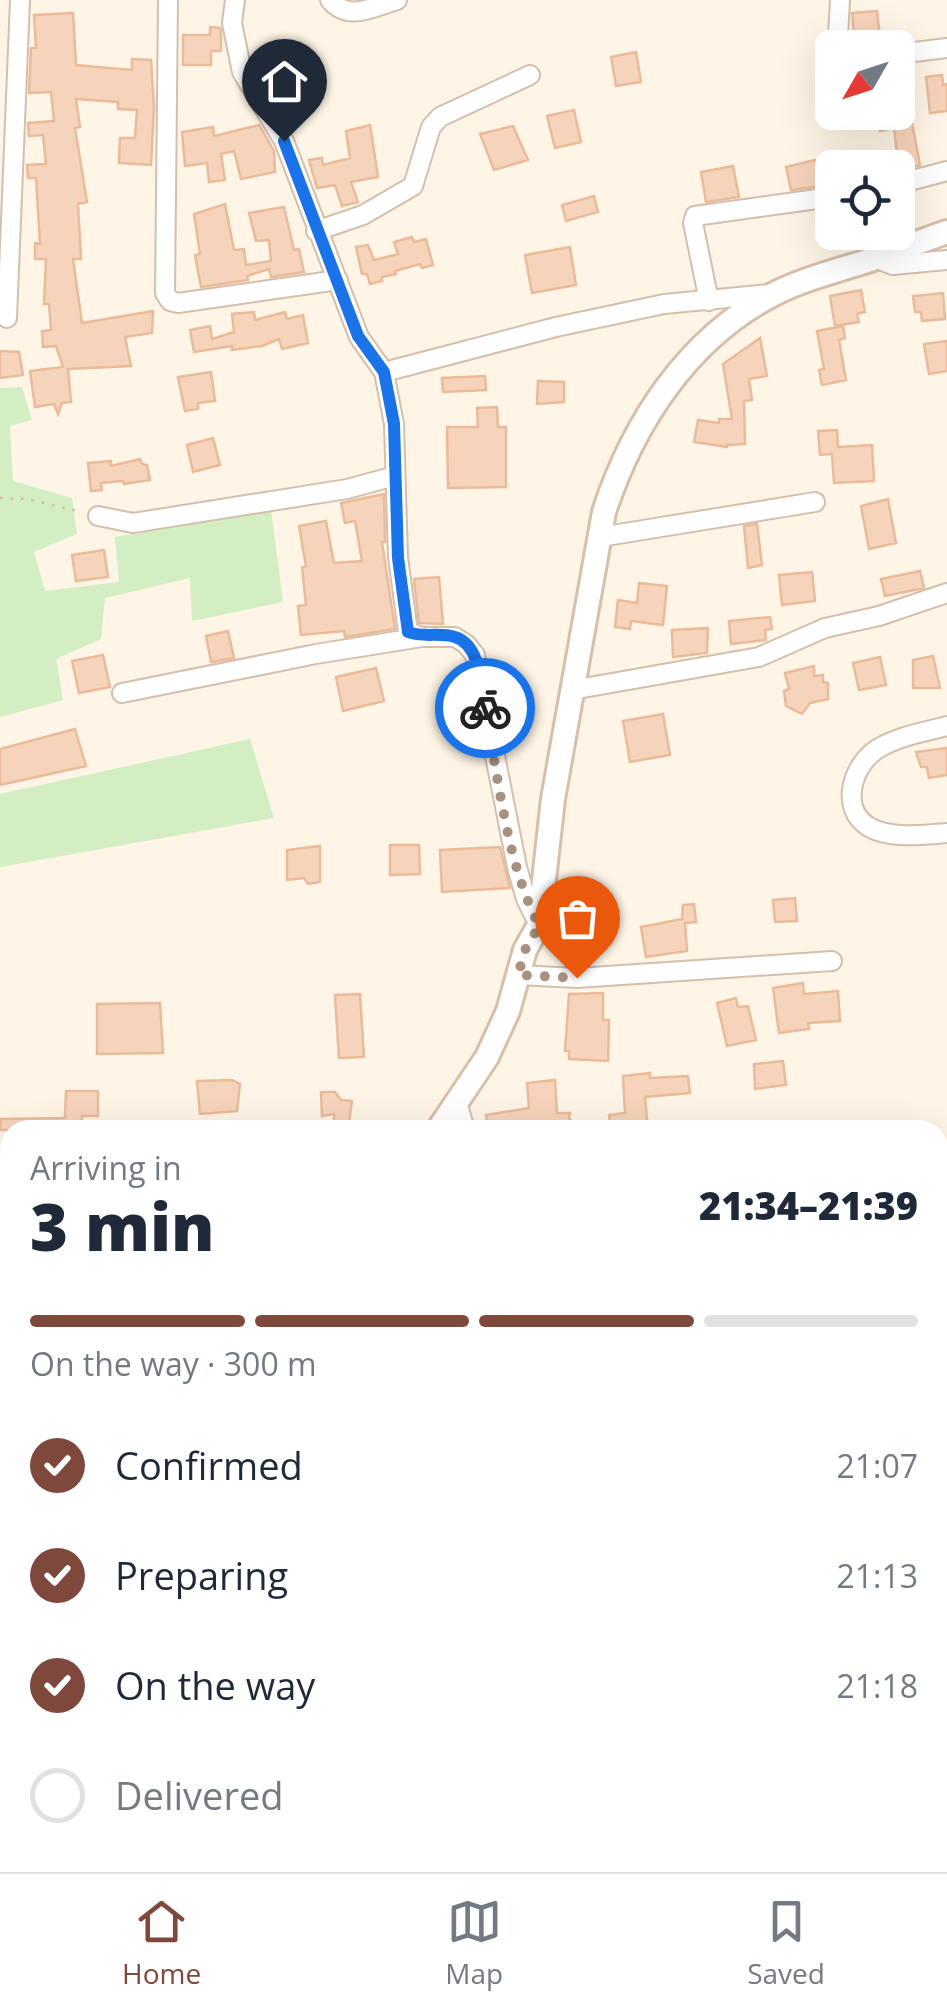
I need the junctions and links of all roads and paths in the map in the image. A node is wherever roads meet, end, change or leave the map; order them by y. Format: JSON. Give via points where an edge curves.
{"nodes":[{"id":1,"x":20,"y":0,"type":"edge"},
{"id":2,"x":168,"y":0,"type":"edge"},
{"id":3,"x":330,"y":0,"type":"edge"},
{"id":4,"x":397,"y":0,"type":"edge"},
{"id":5,"x":840,"y":0,"type":"edge"},
{"id":6,"x":229,"y":1,"type":"edge"},
{"id":7,"x":838,"y":30,"type":"edge"},
{"id":8,"x":947,"y":48,"type":"edge"},
{"id":9,"x":915,"y":52,"type":"edge"},
{"id":10,"x":530,"y":75,"type":"dead end"},
{"id":11,"x":947,"y":171,"type":"edge"},
{"id":12,"x":915,"y":179,"type":"edge"},
{"id":13,"x":815,"y":200,"type":"edge"},
{"id":14,"x":316,"y":231,"type":"junction"},
{"id":15,"x":947,"y":232,"type":"edge"},
{"id":16,"x":875,"y":258,"type":"junction"},
{"id":17,"x":947,"y":260,"type":"edge"},
{"id":18,"x":338,"y":280,"type":"junction"},
{"id":19,"x":774,"y":294,"type":"junction"},
{"id":20,"x":709,"y":302,"type":"junction"},
{"id":21,"x":7,"y":318,"type":"dead end"},
{"id":22,"x":384,"y":372,"type":"junction"},
{"id":23,"x":395,"y":476,"type":"junction"},
{"id":24,"x":0,"y":498,"type":"edge"},
{"id":25,"x":815,"y":502,"type":"dead end"},
{"id":26,"x":98,"y":516,"type":"joint"},
{"id":27,"x":600,"y":537,"type":"junction"},
{"id":28,"x":947,"y":593,"type":"edge"},
{"id":29,"x":422,"y":637,"type":"junction"},
{"id":30,"x":572,"y":690,"type":"junction"},
{"id":31,"x":122,"y":693,"type":"dead end"},
{"id":32,"x":947,"y":726,"type":"edge"},
{"id":33,"x":947,"y":833,"type":"edge"},
{"id":34,"x":539,"y":926,"type":"junction"},
{"id":35,"x":832,"y":962,"type":"dead end"},
{"id":36,"x":518,"y":975,"type":"junction"},
{"id":37,"x":458,"y":1105,"type":"junction"},
{"id":38,"x":446,"y":1120,"type":"edge"},
{"id":39,"x":462,"y":1120,"type":"edge"}],
"edges":[{"from":1,"to":21,"type":"street"},
{"from":2,"to":18,"type":"street","via":[[165,293],[178,303]]},
{"from":3,"to":4,"type":"street","via":[[348,14]]},
{"from":5,"to":7,"type":"street"},
{"from":6,"to":14,"type":"street","via":[[242,72],[284,141]]},
{"from":8,"to":9,"type":"street"},
{"from":10,"to":14,"type":"street","via":[[440,117],[413,186],[363,215]]},
{"from":11,"to":12,"type":"street"},
{"from":13,"to":20,"type":"street","via":[[695,216]]},
{"from":14,"to":18,"type":"street"},
{"from":15,"to":16,"type":"main road"},
{"from":16,"to":17,"type":"street","via":[[893,265]]},
{"from":16,"to":19,"type":"main road"},
{"from":18,"to":22,"type":"street","via":[[358,336]]},
{"from":19,"to":20,"type":"street"},
{"from":19,"to":27,"type":"main road","via":[[710,340],[659,397],[617,472]]},
{"from":20,"to":22,"type":"street","via":[[574,323]]},
{"from":22,"to":23,"type":"street"},
{"from":23,"to":26,"type":"street","via":[[133,523]]},
{"from":23,"to":29,"type":"street","via":[[408,632]]},
{"from":24,"to":26,"type":"path"},
{"from":25,"to":27,"type":"street"},
{"from":27,"to":30,"type":"main road"},
{"from":28,"to":30,"type":"street","via":[[824,628],[760,657]]},
{"from":29,"to":31,"type":"street"},
{"from":29,"to":34,"type":"street","via":[[455,637],[475,655],[517,867]]},
{"from":30,"to":34,"type":"main road"},
{"from":32,"to":33,"type":"street","via":[[876,749],[850,792],[866,826]]},
{"from":34,"to":36,"type":"main road"},
{"from":35,"to":36,"type":"street","via":[[577,978]]},
{"from":36,"to":37,"type":"main road","via":[[494,1042]]},
{"from":37,"to":38,"type":"main road"},
{"from":37,"to":39,"type":"street"}]}
